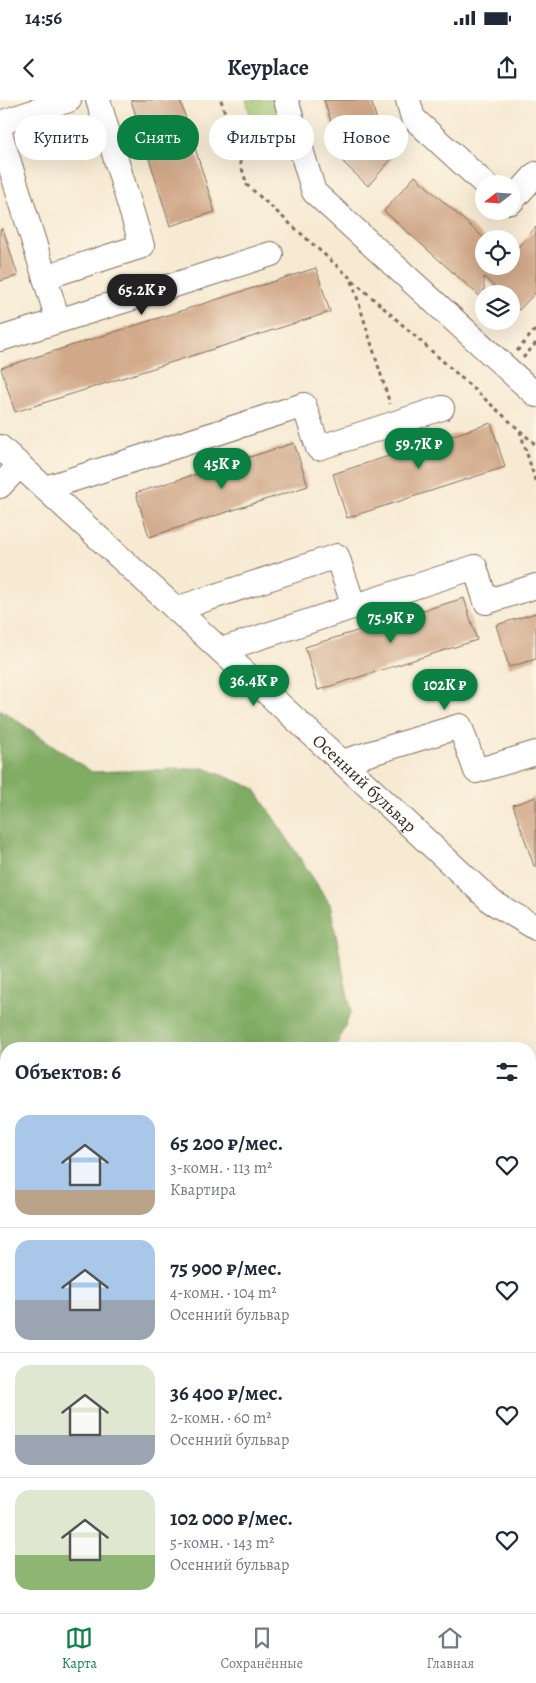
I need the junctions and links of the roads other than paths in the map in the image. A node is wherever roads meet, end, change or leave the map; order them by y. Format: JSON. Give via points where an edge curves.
{"nodes":[{"id":1,"x":69,"y":100,"type":"edge"},
{"id":2,"x":98,"y":100,"type":"edge"},
{"id":3,"x":286,"y":100,"type":"edge"},
{"id":4,"x":408,"y":100,"type":"edge"},
{"id":5,"x":0,"y":123,"type":"edge"},
{"id":6,"x":0,"y":132,"type":"edge"},
{"id":7,"x":536,"y":174,"type":"edge"},
{"id":8,"x":475,"y":175,"type":"edge"},
{"id":9,"x":520,"y":192,"type":"edge"},
{"id":10,"x":271,"y":254,"type":"dead end"},
{"id":11,"x":45,"y":277,"type":"junction"},
{"id":12,"x":58,"y":320,"type":"junction"},
{"id":13,"x":0,"y":339,"type":"edge"},
{"id":14,"x":536,"y":395,"type":"edge"},
{"id":15,"x":442,"y":408,"type":"dead end"},
{"id":16,"x":0,"y":447,"type":"edge"},
{"id":17,"x":20,"y":465,"type":"junction"},
{"id":18,"x":0,"y":486,"type":"edge"},
{"id":19,"x":46,"y":488,"type":"junction"},
{"id":20,"x":536,"y":586,"type":"edge"},
{"id":21,"x":354,"y":606,"type":"junction"},
{"id":22,"x":176,"y":609,"type":"junction"},
{"id":23,"x":221,"y":650,"type":"junction"},
{"id":24,"x":536,"y":753,"type":"edge"},
{"id":25,"x":342,"y":762,"type":"junction"},
{"id":26,"x":536,"y":928,"type":"edge"}],
"edges":[{"from":1,"to":5,"type":"street"},
{"from":2,"to":11,"type":"street","via":[[142,246]]},
{"from":3,"to":14,"type":"street","via":[[314,192]]},
{"from":4,"to":8,"type":"street","via":[[414,118]]},
{"from":6,"to":11,"type":"street"},
{"from":7,"to":9,"type":"street"},
{"from":10,"to":12,"type":"street"},
{"from":11,"to":12,"type":"street"},
{"from":12,"to":13,"type":"street"},
{"from":15,"to":19,"type":"street","via":[[318,448],[304,405]]},
{"from":16,"to":17,"type":"street","name":"Осенний бульвар"},
{"from":17,"to":18,"type":"street"},
{"from":17,"to":19,"type":"street","name":"Осенний бульвар"},
{"from":19,"to":22,"type":"street","name":"Осенний бульвар"},
{"from":20,"to":21,"type":"street","via":[[486,602],[475,567]]},
{"from":21,"to":22,"type":"street","via":[[337,556]]},
{"from":21,"to":23,"type":"street"},
{"from":22,"to":23,"type":"street","name":"Осенний бульвар"},
{"from":23,"to":25,"type":"street","name":"Осенний бульвар"},
{"from":24,"to":25,"type":"street","via":[[476,771],[460,726]]},
{"from":25,"to":26,"type":"street","name":"Осенний бульвар","via":[[492,902]]}]}
